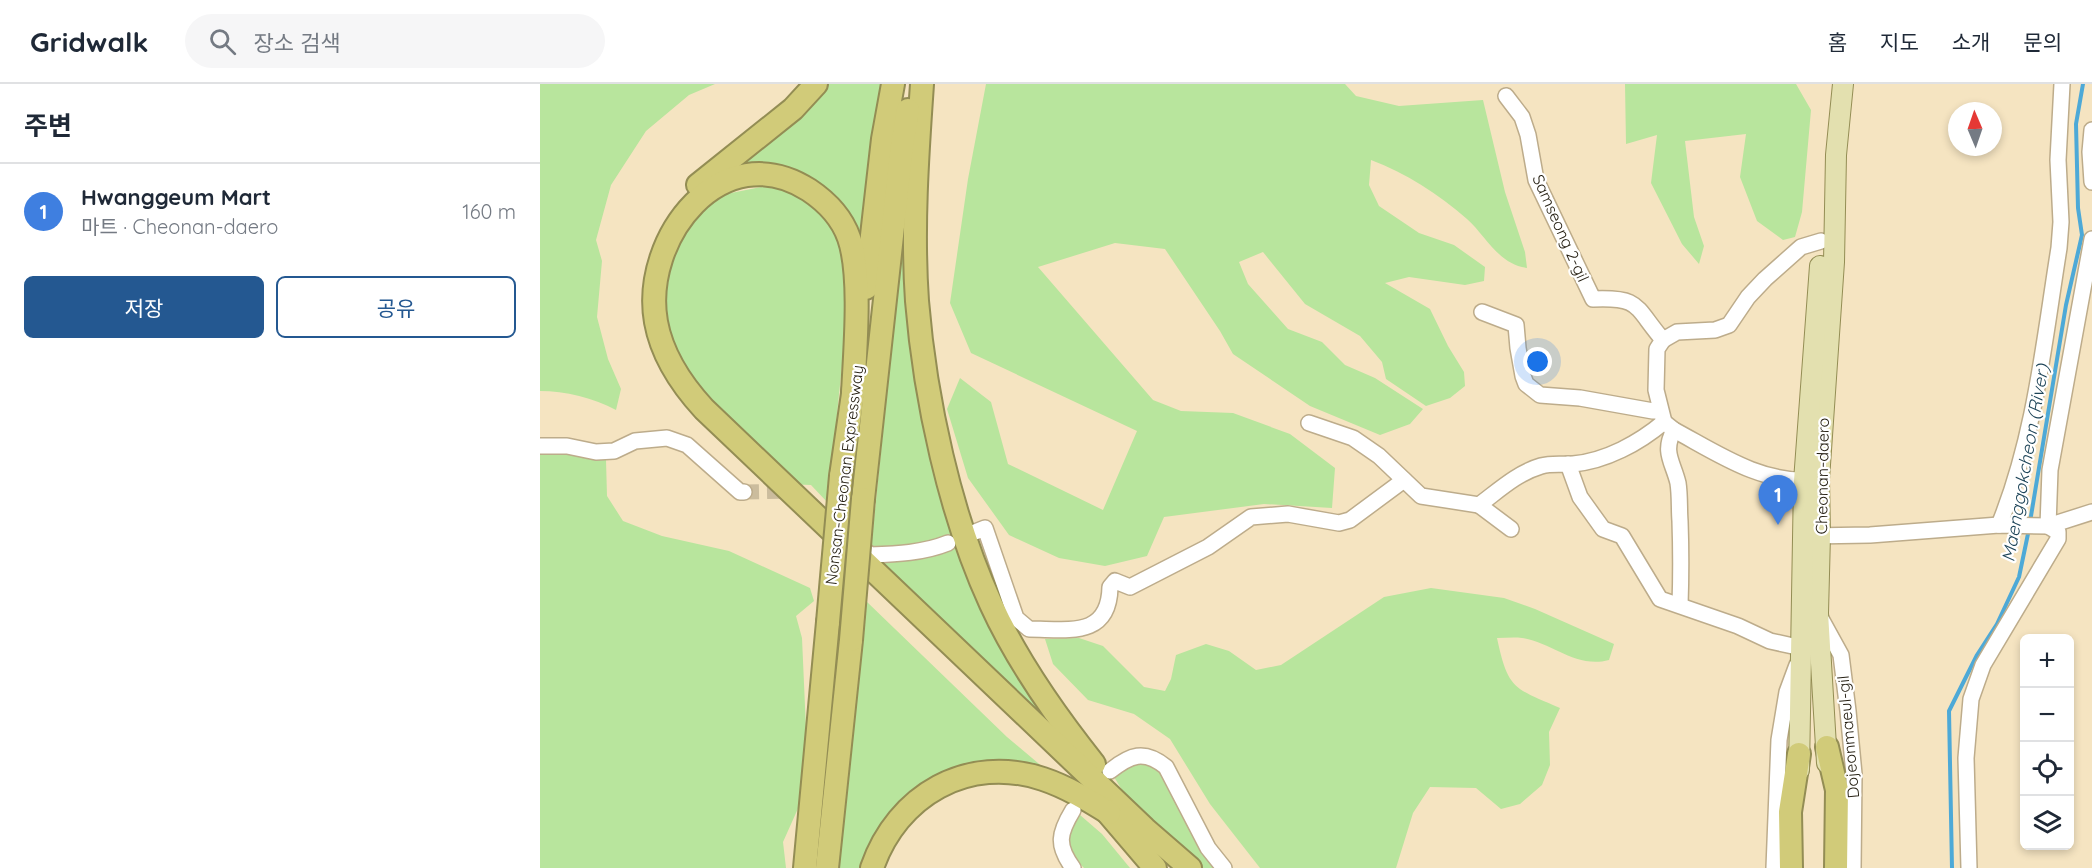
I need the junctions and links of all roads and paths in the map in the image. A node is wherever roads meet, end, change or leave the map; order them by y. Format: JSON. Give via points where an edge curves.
{"nodes":[{"id":1,"x":816,"y":84,"type":"edge"},
{"id":2,"x":893,"y":84,"type":"edge"},
{"id":3,"x":913,"y":84,"type":"edge"},
{"id":4,"x":921,"y":84,"type":"edge"},
{"id":5,"x":1830,"y":84,"type":"edge"},
{"id":6,"x":1843,"y":84,"type":"edge"},
{"id":7,"x":2062,"y":84,"type":"edge"},
{"id":8,"x":1506,"y":96,"type":"dead end"},
{"id":9,"x":2092,"y":130,"type":"edge"},
{"id":10,"x":2092,"y":182,"type":"edge"},
{"id":11,"x":2092,"y":239,"type":"edge"},
{"id":12,"x":1821,"y":241,"type":"junction"},
{"id":13,"x":1482,"y":312,"type":"dead end"},
{"id":14,"x":1664,"y":340,"type":"junction"},
{"id":15,"x":853,"y":393,"type":"junction"},
{"id":16,"x":1666,"y":421,"type":"junction"},
{"id":17,"x":1309,"y":423,"type":"dead end"},
{"id":18,"x":540,"y":446,"type":"edge"},
{"id":19,"x":1568,"y":464,"type":"junction"},
{"id":20,"x":1404,"y":480,"type":"junction"},
{"id":21,"x":1811,"y":480,"type":"junction"},
{"id":22,"x":797,"y":491,"type":"tunnel mouth"},
{"id":23,"x":744,"y":492,"type":"tunnel mouth"},
{"id":24,"x":1479,"y":505,"type":"junction"},
{"id":25,"x":2092,"y":512,"type":"edge"},
{"id":26,"x":2005,"y":525,"type":"junction"},
{"id":27,"x":2045,"y":525,"type":"junction"},
{"id":28,"x":1511,"y":529,"type":"dead end"},
{"id":29,"x":975,"y":532,"type":"dead end"},
{"id":30,"x":1812,"y":536,"type":"junction"},
{"id":31,"x":948,"y":543,"type":"dead end"},
{"id":32,"x":1680,"y":606,"type":"junction"},
{"id":33,"x":1818,"y":613,"type":"junction"},
{"id":34,"x":1801,"y":652,"type":"junction"},
{"id":35,"x":1827,"y":747,"type":"junction"},
{"id":36,"x":1799,"y":754,"type":"junction"},
{"id":37,"x":1110,"y":771,"type":"dead end"},
{"id":38,"x":1073,"y":810,"type":"dead end"},
{"id":39,"x":1109,"y":813,"type":"junction"},
{"id":40,"x":1145,"y":829,"type":"junction"},
{"id":41,"x":805,"y":868,"type":"edge"},
{"id":42,"x":827,"y":868,"type":"edge"},
{"id":43,"x":872,"y":868,"type":"edge"},
{"id":44,"x":1073,"y":868,"type":"edge"},
{"id":45,"x":1155,"y":868,"type":"edge"},
{"id":46,"x":1190,"y":868,"type":"edge"},
{"id":47,"x":1224,"y":868,"type":"edge"},
{"id":48,"x":1774,"y":868,"type":"edge"},
{"id":49,"x":1791,"y":868,"type":"edge"},
{"id":50,"x":1800,"y":868,"type":"edge"},
{"id":51,"x":1827,"y":868,"type":"edge"},
{"id":52,"x":1836,"y":868,"type":"edge"},
{"id":53,"x":1853,"y":868,"type":"edge"},
{"id":54,"x":1969,"y":868,"type":"edge"}],
"edges":[{"from":1,"to":39,"type":"highway","via":[[793,109],[685,196],[660,231],[643,288],[650,347],[671,387],[712,434]]},
{"from":2,"to":15,"type":"highway","name":"Nonsan-Cheonan Expressway"},
{"from":3,"to":42,"type":"highway","name":"Nonsan-Cheonan Expressway","bridge":true,"via":[[902,145],[863,499]]},
{"from":4,"to":40,"type":"highway","via":[[915,213],[917,301],[939,440],[968,544],[992,606],[1029,672],[1076,741]]},
{"from":5,"to":12,"type":"main road","name":"Cheonan-daero"},
{"from":6,"to":21,"type":"main road","name":"Cheonan-daero","via":[[1836,155],[1834,262]]},
{"from":7,"to":26,"type":"lane","via":[[2059,248],[2028,435]]},
{"from":8,"to":14,"type":"lane","name":"Samseong 2-gil","via":[[1528,135],[1536,180],[1593,299],[1620,298],[1635,303]]},
{"from":9,"to":10,"type":"lane"},
{"from":11,"to":27,"type":"lane","via":[[2050,470]]},
{"from":12,"to":14,"type":"lane","via":[[1801,248],[1765,279],[1729,325],[1677,332]]},
{"from":12,"to":21,"type":"main road","name":"Cheonan-daero"},
{"from":13,"to":16,"type":"lane","via":[[1516,325],[1523,376],[1526,384],[1540,395],[1653,411]]},
{"from":14,"to":16,"type":"lane","via":[[1657,349],[1656,390]]},
{"from":15,"to":40,"type":"highway","via":[[853,254],[847,232],[836,214],[810,191],[779,176],[757,174],[731,179],[706,193],[672,232],[655,282],[660,337],[688,392]]},
{"from":15,"to":41,"type":"highway","name":"Nonsan-Cheonan Expressway","bridge":true},
{"from":16,"to":19,"type":"lane","via":[[1627,447],[1594,460]]},
{"from":16,"to":21,"type":"lane","via":[[1749,470],[1788,480]]},
{"from":16,"to":32,"type":"lane","via":[[1668,450],[1678,484]]},
{"from":17,"to":20,"type":"lane","via":[[1353,438]]},
{"from":18,"to":23,"type":"lane","via":[[614,451],[635,441],[667,438],[687,445]]},
{"from":19,"to":24,"type":"lane","via":[[1539,466],[1521,474]]},
{"from":19,"to":32,"type":"lane","via":[[1580,496],[1603,529],[1622,536],[1660,599]]},
{"from":20,"to":24,"type":"lane","via":[[1420,496]]},
{"from":20,"to":29,"type":"lane","via":[[1350,520],[1339,523],[1288,514],[1251,517],[1208,547],[1130,586],[1115,582],[1100,619],[1086,628],[1029,629],[1016,618],[986,528]]},
{"from":21,"to":30,"type":"main road","name":"Cheonan-daero"},
{"from":22,"to":31,"type":"lane","via":[[805,492],[870,555],[934,549]]},
{"from":24,"to":28,"type":"lane"},
{"from":25,"to":27,"type":"lane"},
{"from":26,"to":27,"type":"lane"},
{"from":26,"to":30,"type":"lane"},
{"from":27,"to":54,"type":"lane","via":[[2058,532],[2058,539],[1983,665],[1971,699],[1966,758]]},
{"from":30,"to":33,"type":"main road","name":"Cheonan-daero"},
{"from":30,"to":34,"type":"main road","name":"Cheonan-daero"},
{"from":32,"to":34,"type":"lane"},
{"from":33,"to":35,"type":"main road","name":"Cheonan-daero"},
{"from":33,"to":53,"type":"lane","name":"Dojeonmaeul-gil","via":[[1841,655],[1854,774]]},
{"from":34,"to":36,"type":"main road","name":"Cheonan-daero"},
{"from":34,"to":48,"type":"lane","via":[[1787,692],[1779,740]]},
{"from":35,"to":51,"type":"main road","name":"Cheonan-daero"},
{"from":35,"to":52,"type":"highway","via":[[1837,790]]},
{"from":36,"to":49,"type":"highway","via":[[1790,812]]},
{"from":36,"to":50,"type":"main road","name":"Cheonan-daero"},
{"from":37,"to":47,"type":"lane","via":[[1123,760],[1144,756],[1166,767],[1208,848]]},
{"from":38,"to":44,"type":"lane","via":[[1060,836],[1063,855]]},
{"from":39,"to":43,"type":"highway","via":[[1061,786],[1023,774],[982,772],[957,778],[928,792],[905,811],[888,833]]},
{"from":39,"to":45,"type":"highway"},
{"from":40,"to":46,"type":"highway"}]}
